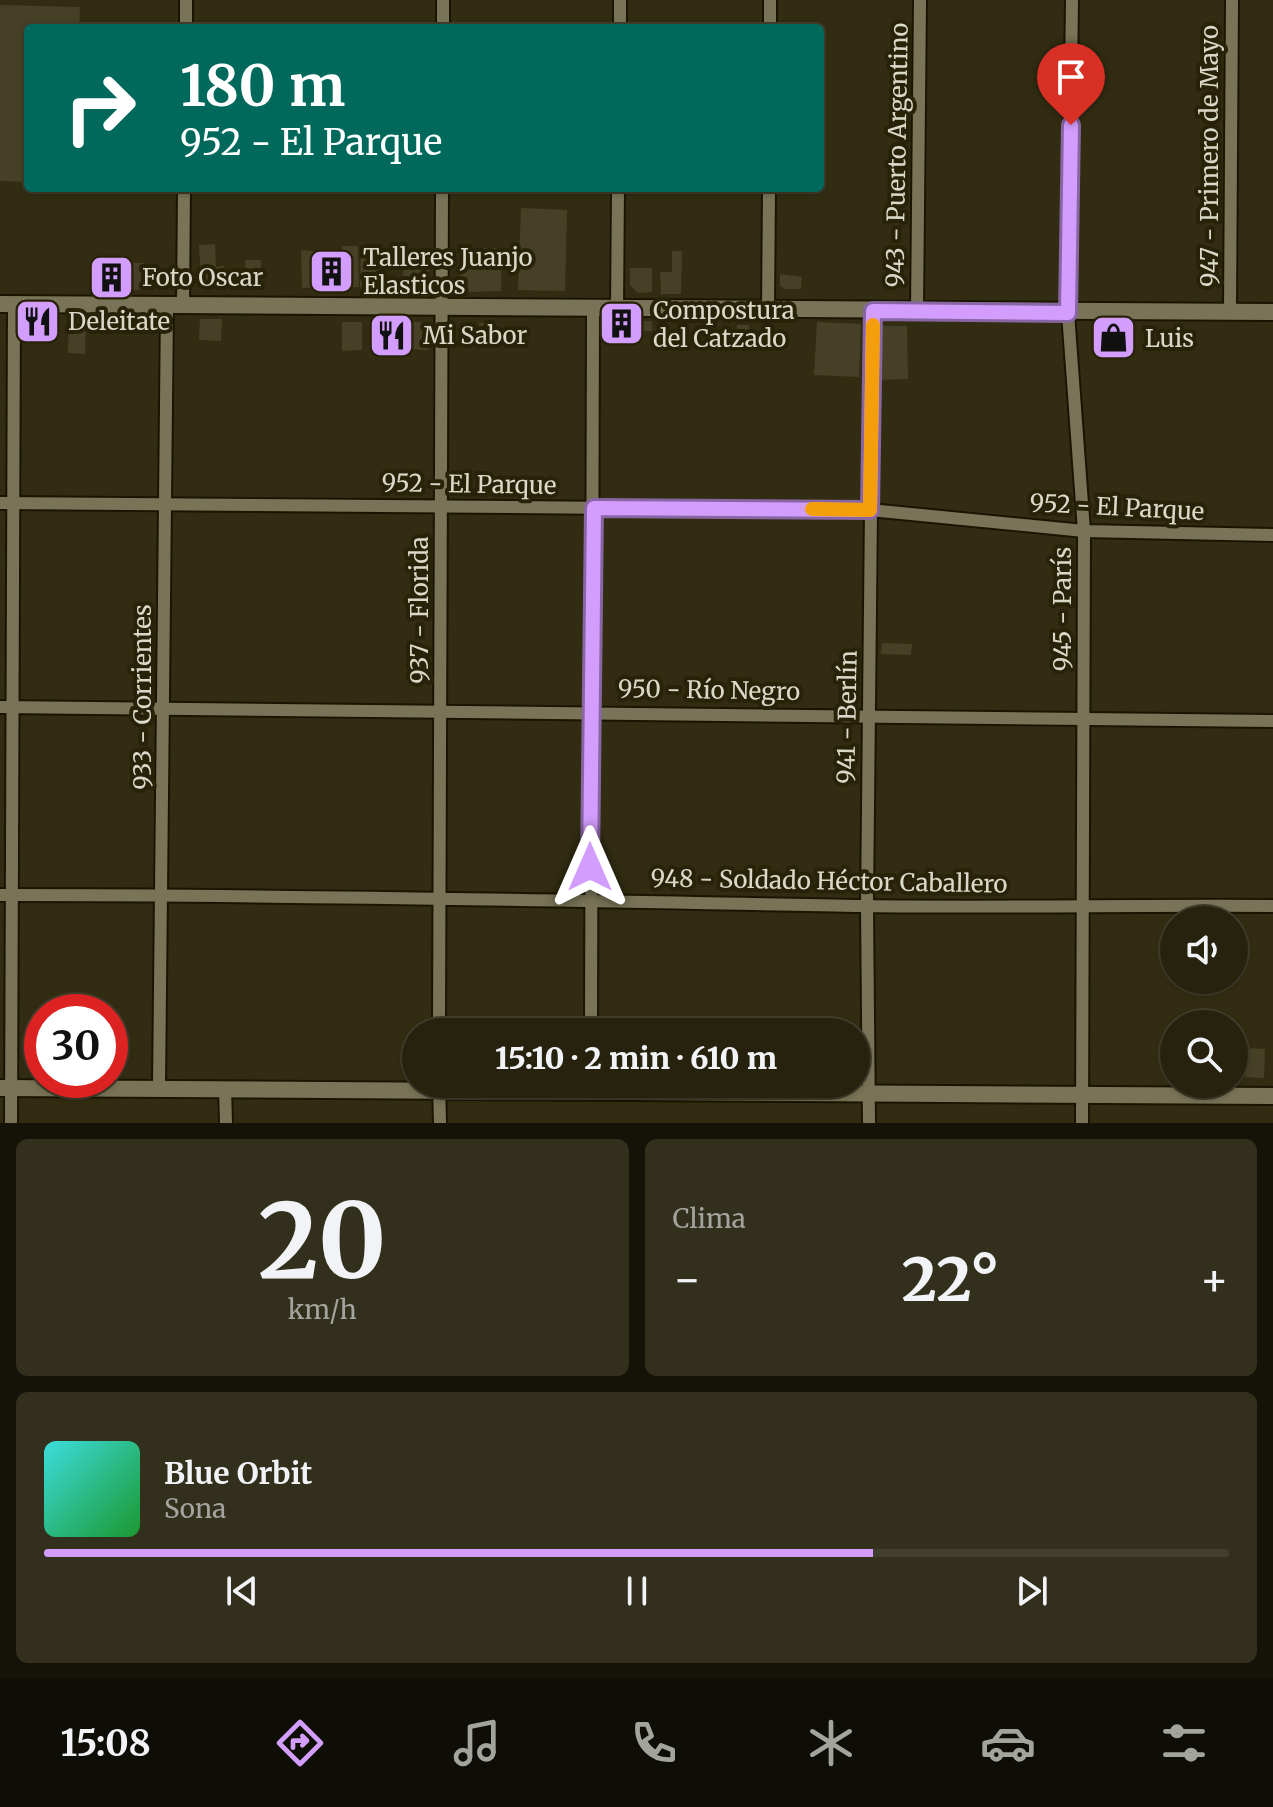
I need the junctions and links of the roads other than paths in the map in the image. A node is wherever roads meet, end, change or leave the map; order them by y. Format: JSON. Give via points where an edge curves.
{"nodes":[{"id":1,"x":186,"y":0,"type":"edge"},
{"id":2,"x":443,"y":0,"type":"edge"},
{"id":3,"x":620,"y":0,"type":"edge"},
{"id":4,"x":770,"y":0,"type":"edge"},
{"id":5,"x":920,"y":0,"type":"edge"},
{"id":6,"x":1072,"y":0,"type":"edge"},
{"id":7,"x":1232,"y":0,"type":"edge"},
{"id":8,"x":186,"y":24,"type":"edge"},
{"id":9,"x":443,"y":24,"type":"edge"},
{"id":10,"x":620,"y":24,"type":"edge"},
{"id":11,"x":770,"y":24,"type":"edge"},
{"id":12,"x":184,"y":192,"type":"edge"},
{"id":13,"x":442,"y":192,"type":"edge"},
{"id":14,"x":618,"y":192,"type":"edge"},
{"id":15,"x":769,"y":192,"type":"edge"},
{"id":16,"x":7,"y":304,"type":"edge"},
{"id":17,"x":443,"y":305,"type":"junction"},
{"id":18,"x":175,"y":307,"type":"junction"},
{"id":19,"x":617,"y":308,"type":"junction"},
{"id":20,"x":593,"y":310,"type":"junction"},
{"id":21,"x":768,"y":310,"type":"junction"},
{"id":22,"x":873,"y":311,"type":"junction"},
{"id":23,"x":917,"y":311,"type":"junction"},
{"id":24,"x":1230,"y":311,"type":"junction"},
{"id":25,"x":1273,"y":312,"type":"edge"},
{"id":26,"x":1068,"y":313,"type":"junction"},
{"id":27,"x":165,"y":502,"type":"junction"},
{"id":28,"x":6,"y":503,"type":"edge"},
{"id":29,"x":441,"y":506,"type":"junction"},
{"id":30,"x":594,"y":508,"type":"junction"},
{"id":31,"x":870,"y":510,"type":"junction"},
{"id":32,"x":1084,"y":531,"type":"junction"},
{"id":33,"x":1273,"y":535,"type":"edge"},
{"id":34,"x":6,"y":707,"type":"edge"},
{"id":35,"x":164,"y":709,"type":"junction"},
{"id":36,"x":590,"y":711,"type":"junction"},
{"id":37,"x":441,"y":712,"type":"junction"},
{"id":38,"x":870,"y":714,"type":"junction"},
{"id":39,"x":1083,"y":718,"type":"junction"},
{"id":40,"x":1273,"y":721,"type":"edge"},
{"id":41,"x":5,"y":895,"type":"edge"},
{"id":42,"x":162,"y":896,"type":"junction"},
{"id":43,"x":590,"y":899,"type":"junction"},
{"id":44,"x":440,"y":901,"type":"junction"},
{"id":45,"x":1083,"y":905,"type":"junction"},
{"id":46,"x":867,"y":906,"type":"junction"},
{"id":47,"x":1273,"y":906,"type":"edge"},
{"id":48,"x":439,"y":1018,"type":"edge"},
{"id":49,"x":591,"y":1018,"type":"edge"},
{"id":50,"x":866,"y":1018,"type":"edge"},
{"id":51,"x":402,"y":1086,"type":"edge"},
{"id":52,"x":159,"y":1087,"type":"junction"},
{"id":53,"x":6,"y":1088,"type":"edge"},
{"id":54,"x":225,"y":1088,"type":"junction"},
{"id":55,"x":870,"y":1093,"type":"edge"},
{"id":56,"x":1082,"y":1096,"type":"junction"},
{"id":57,"x":1273,"y":1096,"type":"edge"},
{"id":58,"x":440,"y":1098,"type":"edge"},
{"id":59,"x":866,"y":1098,"type":"edge"},
{"id":60,"x":11,"y":1123,"type":"edge"},
{"id":61,"x":226,"y":1123,"type":"edge"},
{"id":62,"x":440,"y":1123,"type":"edge"},
{"id":63,"x":869,"y":1123,"type":"edge"},
{"id":64,"x":1082,"y":1123,"type":"edge"}],
"edges":[{"from":1,"to":8,"type":"street"},
{"from":2,"to":9,"type":"street"},
{"from":3,"to":10,"type":"street"},
{"from":4,"to":11,"type":"street"},
{"from":5,"to":23,"type":"street","name":"943 - Puerto Argentino"},
{"from":6,"to":26,"type":"street","name":"945 - París"},
{"from":7,"to":24,"type":"street","name":"947 - Primero de Mayo"},
{"from":12,"to":18,"type":"street","name":"933 - Corrientes"},
{"from":13,"to":17,"type":"street","name":"937 - Florida"},
{"from":14,"to":19,"type":"street"},
{"from":15,"to":21,"type":"street"},
{"from":16,"to":18,"type":"main road"},
{"from":16,"to":28,"type":"street"},
{"from":17,"to":18,"type":"main road"},
{"from":17,"to":20,"type":"main road"},
{"from":17,"to":29,"type":"street","name":"937 - Florida"},
{"from":18,"to":27,"type":"street","name":"933 - Corrientes"},
{"from":19,"to":20,"type":"main road"},
{"from":19,"to":21,"type":"main road"},
{"from":20,"to":30,"type":"street"},
{"from":21,"to":22,"type":"main road"},
{"from":22,"to":23,"type":"main road"},
{"from":22,"to":31,"type":"street","name":"941 - Berlín"},
{"from":23,"to":26,"type":"main road"},
{"from":24,"to":25,"type":"main road"},
{"from":24,"to":26,"type":"main road"},
{"from":26,"to":32,"type":"street","name":"945 - París"},
{"from":27,"to":28,"type":"street","name":"952 - El Parque"},
{"from":27,"to":29,"type":"street","name":"952 - El Parque"},
{"from":27,"to":35,"type":"street","name":"933 - Corrientes"},
{"from":28,"to":34,"type":"street"},
{"from":29,"to":30,"type":"street","name":"952 - El Parque"},
{"from":29,"to":37,"type":"street","name":"937 - Florida"},
{"from":30,"to":31,"type":"street","name":"952 - El Parque"},
{"from":30,"to":36,"type":"street"},
{"from":31,"to":32,"type":"street","name":"952 - El Parque"},
{"from":31,"to":38,"type":"street","name":"941 - Berlín"},
{"from":32,"to":33,"type":"street","name":"952 - El Parque"},
{"from":32,"to":39,"type":"street","name":"945 - París"},
{"from":34,"to":35,"type":"street","name":"950 - Río Negro"},
{"from":34,"to":41,"type":"street"},
{"from":35,"to":37,"type":"street","name":"950 - Río Negro"},
{"from":35,"to":42,"type":"street","name":"933 - Corrientes"},
{"from":36,"to":37,"type":"street","name":"950 - Río Negro"},
{"from":36,"to":38,"type":"street","name":"950 - Río Negro"},
{"from":36,"to":43,"type":"street"},
{"from":37,"to":44,"type":"street","name":"937 - Florida"},
{"from":38,"to":39,"type":"street","name":"950 - Río Negro"},
{"from":38,"to":46,"type":"street","name":"941 - Berlín"},
{"from":39,"to":40,"type":"street","name":"950 - Río Negro"},
{"from":39,"to":45,"type":"street","name":"945 - París"},
{"from":41,"to":42,"type":"street","name":"948 - Soldado Héctor Caballero"},
{"from":41,"to":53,"type":"street"},
{"from":42,"to":44,"type":"street","name":"948 - Soldado Héctor Caballero"},
{"from":42,"to":52,"type":"street","name":"933 - Corrientes"},
{"from":43,"to":44,"type":"street","name":"948 - Soldado Héctor Caballero"},
{"from":43,"to":46,"type":"street","name":"948 - Soldado Héctor Caballero"},
{"from":43,"to":49,"type":"street"},
{"from":44,"to":48,"type":"street","name":"937 - Florida"},
{"from":45,"to":46,"type":"street","name":"948 - Soldado Héctor Caballero"},
{"from":45,"to":47,"type":"street","name":"948 - Soldado Héctor Caballero"},
{"from":45,"to":56,"type":"street","name":"945 - París"},
{"from":46,"to":50,"type":"street","name":"941 - Berlín"},
{"from":51,"to":54,"type":"main road"},
{"from":52,"to":53,"type":"main road"},
{"from":52,"to":54,"type":"main road"},
{"from":53,"to":60,"type":"street"},
{"from":54,"to":61,"type":"street"},
{"from":55,"to":56,"type":"main road"},
{"from":56,"to":57,"type":"main road"},
{"from":56,"to":64,"type":"street","name":"945 - París"},
{"from":58,"to":62,"type":"street"},
{"from":59,"to":63,"type":"street","name":"941 - Berlín"}]}
